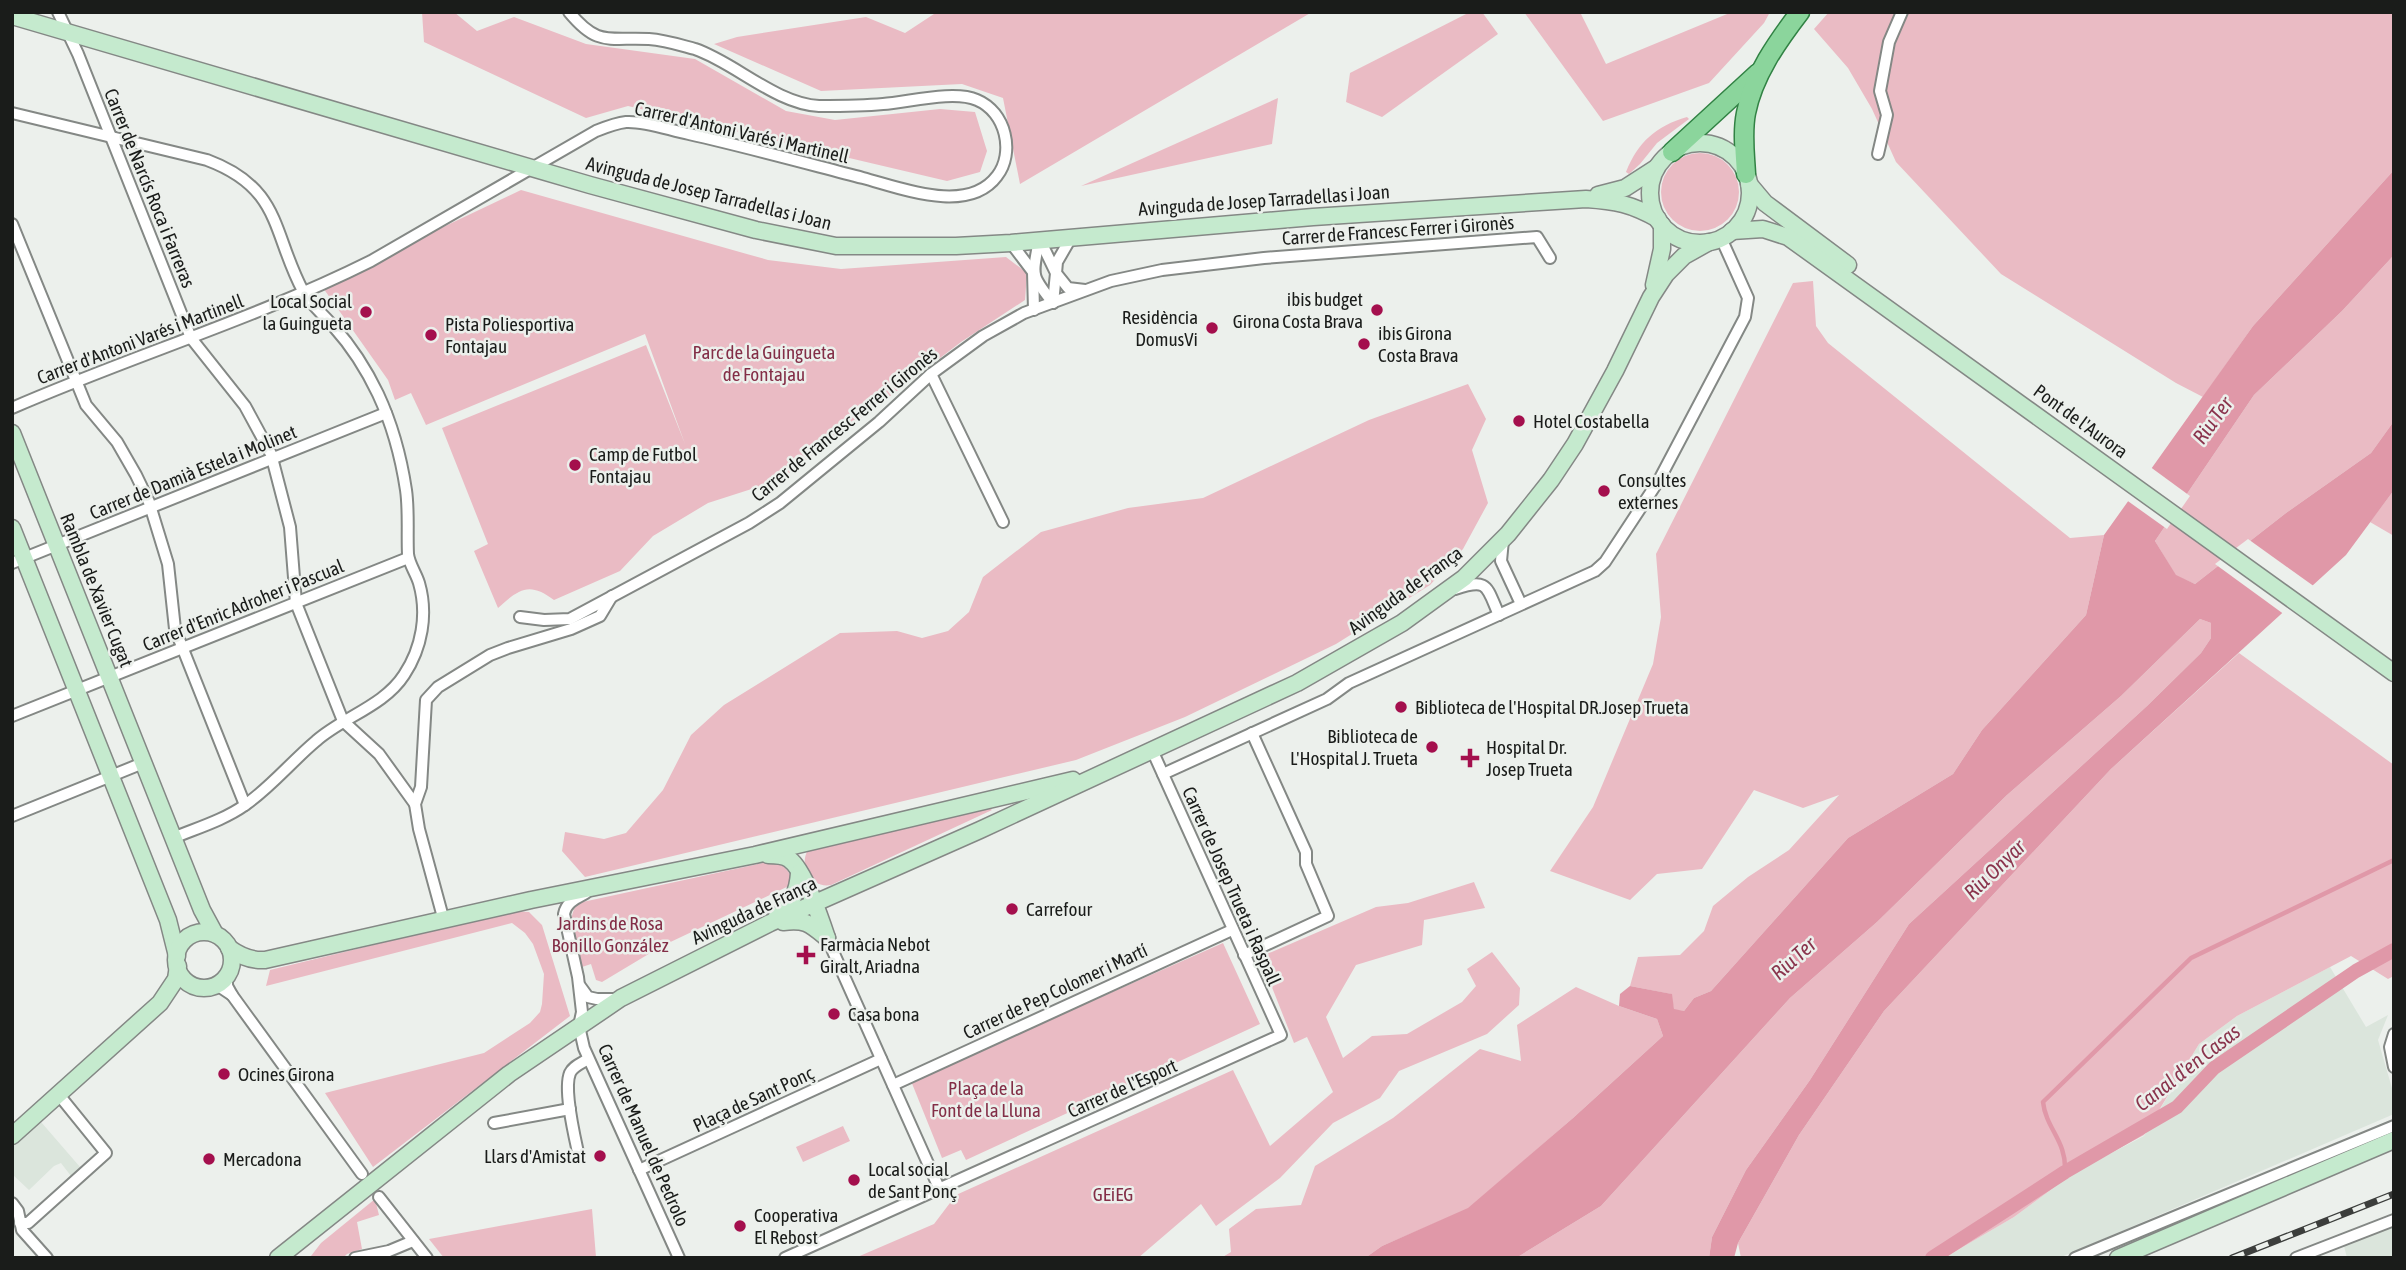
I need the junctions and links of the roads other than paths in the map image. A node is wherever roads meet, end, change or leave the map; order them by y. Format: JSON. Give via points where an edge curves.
{"nodes":[{"id":1,"x":58,"y":12,"type":"edge"},
{"id":2,"x":569,"y":12,"type":"edge"},
{"id":3,"x":1800,"y":12,"type":"edge"},
{"id":4,"x":1902,"y":12,"type":"edge"},
{"id":5,"x":12,"y":16,"type":"edge"},
{"id":6,"x":67,"y":32,"type":"junction"},
{"id":7,"x":1760,"y":71,"type":"junction"},
{"id":8,"x":12,"y":113,"type":"edge"},
{"id":9,"x":110,"y":136,"type":"junction"},
{"id":10,"x":1672,"y":152,"type":"junction"},
{"id":11,"x":1878,"y":154,"type":"dead end"},
{"id":12,"x":1657,"y":167,"type":"junction"},
{"id":13,"x":533,"y":168,"type":"junction"},
{"id":14,"x":1747,"y":179,"type":"junction"},
{"id":15,"x":1586,"y":199,"type":"junction"},
{"id":16,"x":1660,"y":222,"type":"junction"},
{"id":17,"x":12,"y":225,"type":"edge"},
{"id":18,"x":1072,"y":236,"type":"junction"},
{"id":19,"x":1721,"y":237,"type":"junction"},
{"id":20,"x":1040,"y":239,"type":"junction"},
{"id":21,"x":1011,"y":243,"type":"junction"},
{"id":22,"x":18,"y":253,"type":"edge"},
{"id":23,"x":1550,"y":258,"type":"dead end"},
{"id":24,"x":1829,"y":258,"type":"junction"},
{"id":25,"x":1033,"y":272,"type":"junction"},
{"id":26,"x":1056,"y":273,"type":"junction"},
{"id":27,"x":298,"y":278,"type":"junction"},
{"id":28,"x":321,"y":285,"type":"junction"},
{"id":29,"x":1087,"y":290,"type":"junction"},
{"id":30,"x":304,"y":292,"type":"junction"},
{"id":31,"x":1651,"y":297,"type":"junction"},
{"id":32,"x":1053,"y":303,"type":"junction"},
{"id":33,"x":1034,"y":310,"type":"junction"},
{"id":34,"x":191,"y":338,"type":"junction"},
{"id":35,"x":931,"y":374,"type":"junction"},
{"id":36,"x":77,"y":383,"type":"junction"},
{"id":37,"x":12,"y":408,"type":"edge"},
{"id":38,"x":386,"y":413,"type":"junction"},
{"id":39,"x":12,"y":433,"type":"edge"},
{"id":40,"x":273,"y":459,"type":"junction"},
{"id":41,"x":151,"y":508,"type":"junction"},
{"id":42,"x":1003,"y":522,"type":"dead end"},
{"id":43,"x":12,"y":528,"type":"edge"},
{"id":44,"x":1503,"y":540,"type":"junction"},
{"id":45,"x":57,"y":545,"type":"junction"},
{"id":46,"x":408,"y":558,"type":"junction"},
{"id":47,"x":18,"y":560,"type":"edge"},
{"id":48,"x":1446,"y":592,"type":"junction"},
{"id":49,"x":612,"y":596,"type":"junction"},
{"id":50,"x":296,"y":603,"type":"junction"},
{"id":51,"x":1521,"y":604,"type":"junction"},
{"id":52,"x":1499,"y":614,"type":"junction"},
{"id":53,"x":520,"y":617,"type":"dead end"},
{"id":54,"x":183,"y":648,"type":"junction"},
{"id":55,"x":2394,"y":661,"type":"edge"},
{"id":56,"x":2394,"y":673,"type":"edge"},
{"id":57,"x":109,"y":677,"type":"junction"},
{"id":58,"x":77,"y":690,"type":"junction"},
{"id":59,"x":12,"y":716,"type":"edge"},
{"id":60,"x":344,"y":721,"type":"junction"},
{"id":61,"x":1252,"y":733,"type":"junction"},
{"id":62,"x":1152,"y":750,"type":"junction"},
{"id":63,"x":143,"y":763,"type":"junction"},
{"id":64,"x":1106,"y":772,"type":"junction"},
{"id":65,"x":1163,"y":774,"type":"junction"},
{"id":66,"x":111,"y":776,"type":"junction"},
{"id":67,"x":415,"y":804,"type":"junction"},
{"id":68,"x":245,"y":805,"type":"junction"},
{"id":69,"x":12,"y":816,"type":"edge"},
{"id":70,"x":173,"y":838,"type":"junction"},
{"id":71,"x":755,"y":855,"type":"junction"},
{"id":72,"x":799,"y":873,"type":"junction"},
{"id":73,"x":597,"y":887,"type":"junction"},
{"id":74,"x":815,"y":905,"type":"junction"},
{"id":75,"x":444,"y":921,"type":"junction"},
{"id":76,"x":770,"y":923,"type":"junction"},
{"id":77,"x":1232,"y":930,"type":"junction"},
{"id":78,"x":215,"y":934,"type":"junction"},
{"id":79,"x":827,"y":938,"type":"junction"},
{"id":80,"x":229,"y":948,"type":"junction"},
{"id":81,"x":1244,"y":955,"type":"junction"},
{"id":82,"x":177,"y":961,"type":"junction"},
{"id":83,"x":227,"y":976,"type":"junction"},
{"id":84,"x":579,"y":984,"type":"junction"},
{"id":85,"x":212,"y":986,"type":"junction"},
{"id":86,"x":232,"y":995,"type":"junction"},
{"id":87,"x":621,"y":998,"type":"junction"},
{"id":88,"x":579,"y":1026,"type":"junction"},
{"id":89,"x":2394,"y":1034,"type":"edge"},
{"id":90,"x":1281,"y":1035,"type":"joint"},
{"id":91,"x":588,"y":1059,"type":"junction"},
{"id":92,"x":881,"y":1059,"type":"junction"},
{"id":93,"x":2394,"y":1067,"type":"edge"},
{"id":94,"x":893,"y":1085,"type":"junction"},
{"id":95,"x":59,"y":1096,"type":"junction"},
{"id":96,"x":570,"y":1109,"type":"junction"},
{"id":97,"x":494,"y":1123,"type":"dead end"},
{"id":98,"x":2394,"y":1126,"type":"edge"},
{"id":99,"x":12,"y":1136,"type":"edge"},
{"id":100,"x":2394,"y":1140,"type":"edge"},
{"id":101,"x":579,"y":1157,"type":"dead end"},
{"id":102,"x":639,"y":1170,"type":"junction"},
{"id":103,"x":362,"y":1174,"type":"dead end"},
{"id":104,"x":939,"y":1188,"type":"junction"},
{"id":105,"x":379,"y":1197,"type":"dead end"},
{"id":106,"x":12,"y":1203,"type":"edge"},
{"id":107,"x":2394,"y":1220,"type":"edge"},
{"id":108,"x":24,"y":1223,"type":"junction"},
{"id":109,"x":413,"y":1241,"type":"junction"},
{"id":110,"x":392,"y":1254,"type":"edge"},
{"id":111,"x":47,"y":1258,"type":"edge"},
{"id":112,"x":278,"y":1258,"type":"edge"},
{"id":113,"x":355,"y":1258,"type":"edge"},
{"id":114,"x":426,"y":1258,"type":"edge"},
{"id":115,"x":680,"y":1258,"type":"edge"},
{"id":116,"x":785,"y":1258,"type":"edge"},
{"id":117,"x":2075,"y":1258,"type":"edge"},
{"id":118,"x":2118,"y":1258,"type":"edge"},
{"id":119,"x":2296,"y":1258,"type":"edge"}],
"edges":[{"from":1,"to":6,"type":"street","name":"Carrer de Narcís Roca i Farreras"},
{"from":2,"to":13,"type":"street","name":"Carrer d'Antoni Varés i Martinell","via":[[584,30],[602,39],[649,39],[700,51],[752,81],[816,106],[955,97],[980,101],[1002,127],[1007,155],[998,175],[985,188],[966,196],[944,196],[627,122],[596,131]]},
{"from":3,"to":7,"type":"main road"},
{"from":4,"to":11,"type":"street","via":[[1889,42],[1880,92],[1887,115]]},
{"from":5,"to":6,"type":"main road","name":"Avinguda de Josep Tarradellas i Joan"},
{"from":6,"to":9,"type":"street","name":"Carrer de Narcís Roca i Farreras"},
{"from":6,"to":13,"type":"main road","name":"Avinguda de Josep Tarradellas i Joan"},
{"from":7,"to":10,"type":"main road"},
{"from":7,"to":14,"type":"main road","via":[[1745,116]]},
{"from":8,"to":9,"type":"street"},
{"from":9,"to":27,"type":"street","via":[[207,160],[241,177],[275,218]]},
{"from":9,"to":34,"type":"street","name":"Carrer de Narcís Roca i Farreras"},
{"from":10,"to":12,"type":"main road"},
{"from":10,"to":14,"type":"main road","via":[[1697,143],[1717,146],[1734,157]]},
{"from":12,"to":15,"type":"main road","name":"Avinguda de Josep Tarradellas i Joan","via":[[1625,188]]},
{"from":12,"to":16,"type":"main road","via":[[1650,196]]},
{"from":13,"to":21,"type":"main road","name":"Avinguda de Josep Tarradellas i Joan","via":[[815,243],[872,247]]},
{"from":13,"to":28,"type":"street","name":"Carrer d'Antoni Varés i Martinell"},
{"from":14,"to":19,"type":"main road","via":[[1747,209]]},
{"from":14,"to":24,"type":"main road","name":"Pont de l'Aurora","via":[[1765,203]]},
{"from":15,"to":16,"type":"main road","name":"Avinguda de Josep Tarradellas i Joan","via":[[1618,201]]},
{"from":15,"to":18,"type":"main road","name":"Avinguda de Josep Tarradellas i Joan"},
{"from":16,"to":19,"type":"main road","via":[[1672,234],[1696,243]]},
{"from":16,"to":31,"type":"main road","name":"Avinguda de França","via":[[1662,249]]},
{"from":17,"to":22,"type":"street"},
{"from":18,"to":20,"type":"main road","name":"Avinguda de Josep Tarradellas i Joan"},
{"from":18,"to":26,"type":"street"},
{"from":19,"to":24,"type":"main road","name":"Pont de l'Aurora","via":[[1763,229]]},
{"from":19,"to":31,"type":"main road","name":"Avinguda de França","via":[[1675,263]]},
{"from":19,"to":51,"type":"street","via":[[1748,298],[1745,317],[1678,447],[1605,562],[1595,571]]},
{"from":20,"to":21,"type":"main road","name":"Avinguda de Josep Tarradellas i Joan"},
{"from":20,"to":25,"type":"street"},
{"from":20,"to":26,"type":"street"},
{"from":21,"to":25,"type":"street"},
{"from":22,"to":36,"type":"street"},
{"from":23,"to":29,"type":"street","name":"Carrer de Francesc Ferrer i Gironès","via":[[1536,237],[1162,270]]},
{"from":24,"to":55,"type":"main road","name":"Pont de l'Aurora"},
{"from":24,"to":56,"type":"main road","name":"Pont de l'Aurora"},
{"from":25,"to":32,"type":"street"},
{"from":25,"to":33,"type":"street"},
{"from":26,"to":29,"type":"street","via":[[1068,288]]},
{"from":26,"to":32,"type":"street"},
{"from":27,"to":28,"type":"street"},
{"from":27,"to":30,"type":"street"},
{"from":28,"to":30,"type":"street","name":"Carrer d'Antoni Varés i Martinell"},
{"from":29,"to":32,"type":"street","name":"Carrer de Francesc Ferrer i Gironès"},
{"from":30,"to":34,"type":"street","name":"Carrer d'Antoni Varés i Martinell"},
{"from":30,"to":38,"type":"street","via":[[353,350]]},
{"from":31,"to":44,"type":"main road","name":"Avinguda de França","via":[[1575,444]]},
{"from":32,"to":33,"type":"street","name":"Carrer de Francesc Ferrer i Gironès"},
{"from":33,"to":35,"type":"street","name":"Carrer de Francesc Ferrer i Gironès"},
{"from":34,"to":36,"type":"street","name":"Carrer d'Antoni Varés i Martinell"},
{"from":34,"to":40,"type":"street","name":"Carrer de Narcís Roca i Farreras","via":[[245,406]]},
{"from":35,"to":42,"type":"street"},
{"from":35,"to":49,"type":"street","name":"Carrer de Francesc Ferrer i Gironès","via":[[780,503]]},
{"from":36,"to":37,"type":"street","name":"Carrer d'Antoni Varés i Martinell"},
{"from":36,"to":41,"type":"street","via":[[86,405],[125,456]]},
{"from":38,"to":40,"type":"street","name":"Carrer de Damià Estela i Molinet"},
{"from":38,"to":46,"type":"street","via":[[406,491]]},
{"from":39,"to":45,"type":"main road","name":"Rambla de Xavier Cugat"},
{"from":40,"to":41,"type":"street","name":"Carrer de Damià Estela i Molinet"},
{"from":40,"to":50,"type":"street","name":"Carrer de Narcís Roca i Farreras","via":[[290,527]]},
{"from":41,"to":45,"type":"street","name":"Carrer de Damià Estela i Molinet"},
{"from":41,"to":54,"type":"street","via":[[168,564],[173,622]]},
{"from":43,"to":47,"type":"main road"},
{"from":44,"to":48,"type":"main road","name":"Avinguda de França"},
{"from":44,"to":51,"type":"street","via":[[1501,561]]},
{"from":45,"to":47,"type":"street","name":"Carrer de Damià Estela i Molinet"},
{"from":45,"to":57,"type":"main road","name":"Rambla de Xavier Cugat"},
{"from":46,"to":50,"type":"street","name":"Carrer d'Enric Adroher i Pascual"},
{"from":46,"to":60,"type":"street","via":[[424,607],[415,654],[386,695]]},
{"from":47,"to":58,"type":"main road"},
{"from":48,"to":52,"type":"street","via":[[1482,584]]},
{"from":48,"to":62,"type":"main road","name":"Avinguda de França","via":[[1342,659]]},
{"from":49,"to":53,"type":"street","name":"Carrer de Francesc Ferrer i Gironès","via":[[570,619]]},
{"from":49,"to":67,"type":"street","via":[[600,616],[490,655],[438,687],[426,700],[421,787]]},
{"from":50,"to":54,"type":"street","name":"Carrer d'Enric Adroher i Pascual"},
{"from":50,"to":60,"type":"street","name":"Carrer de Narcís Roca i Farreras"},
{"from":51,"to":52,"type":"street"},
{"from":52,"to":61,"type":"street"},
{"from":54,"to":57,"type":"street","name":"Carrer d'Enric Adroher i Pascual"},
{"from":54,"to":68,"type":"street"},
{"from":57,"to":58,"type":"street","name":"Carrer d'Enric Adroher i Pascual"},
{"from":57,"to":63,"type":"main road","name":"Rambla de Xavier Cugat"},
{"from":58,"to":59,"type":"street","name":"Carrer d'Enric Adroher i Pascual"},
{"from":58,"to":66,"type":"main road"},
{"from":60,"to":67,"type":"street","via":[[379,754]]},
{"from":60,"to":68,"type":"street"},
{"from":61,"to":65,"type":"street"},
{"from":61,"to":81,"type":"street","via":[[1306,852],[1306,864],[1328,916]]},
{"from":62,"to":64,"type":"main road","name":"Avinguda de França"},
{"from":62,"to":65,"type":"street","name":"Carrer de Josep Trueta i Raspall"},
{"from":63,"to":66,"type":"street"},
{"from":63,"to":70,"type":"main road","name":"Rambla de Xavier Cugat"},
{"from":64,"to":71,"type":"main road","name":"Avinguda de França"},
{"from":64,"to":74,"type":"main road","name":"Avinguda de França"},
{"from":65,"to":77,"type":"street","name":"Carrer de Josep Trueta i Raspall"},
{"from":66,"to":69,"type":"street"},
{"from":66,"to":82,"type":"main road","via":[[168,920]]},
{"from":67,"to":75,"type":"street"},
{"from":68,"to":70,"type":"street"},
{"from":70,"to":78,"type":"main road","name":"Rambla de Xavier Cugat"},
{"from":71,"to":72,"type":"main road","via":[[787,858]]},
{"from":71,"to":73,"type":"main road","name":"Avinguda de França"},
{"from":72,"to":74,"type":"main road"},
{"from":72,"to":76,"type":"main road","via":[[789,906]]},
{"from":73,"to":75,"type":"main road","name":"Avinguda de França"},
{"from":73,"to":84,"type":"street","name":"Carrer de Manuel de Pedrolo","via":[[565,908],[565,928]]},
{"from":74,"to":76,"type":"main road","name":"Avinguda de França"},
{"from":74,"to":79,"type":"main road"},
{"from":75,"to":80,"type":"main road","name":"Avinguda de França","via":[[265,960],[249,959]]},
{"from":76,"to":79,"type":"main road","via":[[796,919]]},
{"from":76,"to":87,"type":"main road","name":"Avinguda de França"},
{"from":77,"to":81,"type":"street","name":"Carrer de Josep Trueta i Raspall"},
{"from":77,"to":94,"type":"street","name":"Carrer de Pep Colomer i Martí"},
{"from":78,"to":80,"type":"main road"},
{"from":78,"to":82,"type":"main road","via":[[201,932],[188,938]]},
{"from":79,"to":92,"type":"street"},
{"from":80,"to":83,"type":"main road","via":[[232,962]]},
{"from":81,"to":90,"type":"street","name":"Carrer de Josep Trueta i Raspall"},
{"from":82,"to":85,"type":"main road","via":[[191,984]]},
{"from":82,"to":95,"type":"main road","via":[[176,979],[160,1003]]},
{"from":83,"to":85,"type":"main road"},
{"from":83,"to":86,"type":"street"},
{"from":84,"to":87,"type":"street","via":[[588,997]]},
{"from":84,"to":88,"type":"street","name":"Carrer de Manuel de Pedrolo"},
{"from":85,"to":86,"type":"street"},
{"from":86,"to":103,"type":"street"},
{"from":87,"to":88,"type":"main road","name":"Avinguda de França"},
{"from":88,"to":91,"type":"street","name":"Carrer de Manuel de Pedrolo"},
{"from":88,"to":112,"type":"main road","name":"Avinguda de França","via":[[509,1074]]},
{"from":89,"to":93,"type":"street","via":[[2390,1047]]},
{"from":90,"to":104,"type":"street","name":"Carrer de l'Esport"},
{"from":91,"to":96,"type":"street","via":[[570,1073]]},
{"from":91,"to":102,"type":"street","name":"Carrer de Manuel de Pedrolo"},
{"from":92,"to":94,"type":"street"},
{"from":92,"to":102,"type":"street","name":"Plaça de Sant Ponç"},
{"from":94,"to":104,"type":"street"},
{"from":95,"to":99,"type":"main road"},
{"from":95,"to":108,"type":"street","via":[[106,1153]]},
{"from":96,"to":97,"type":"street"},
{"from":96,"to":101,"type":"street"},
{"from":98,"to":117,"type":"street"},
{"from":100,"to":118,"type":"main road"},
{"from":102,"to":115,"type":"street","name":"Carrer de Manuel de Pedrolo"},
{"from":104,"to":116,"type":"street","name":"Carrer de l'Esport"},
{"from":105,"to":109,"type":"street"},
{"from":106,"to":108,"type":"street"},
{"from":107,"to":119,"type":"street"},
{"from":108,"to":111,"type":"street","via":[[22,1230]]},
{"from":109,"to":110,"type":"street"},
{"from":109,"to":114,"type":"street"},
{"from":110,"to":113,"type":"street"}]}
